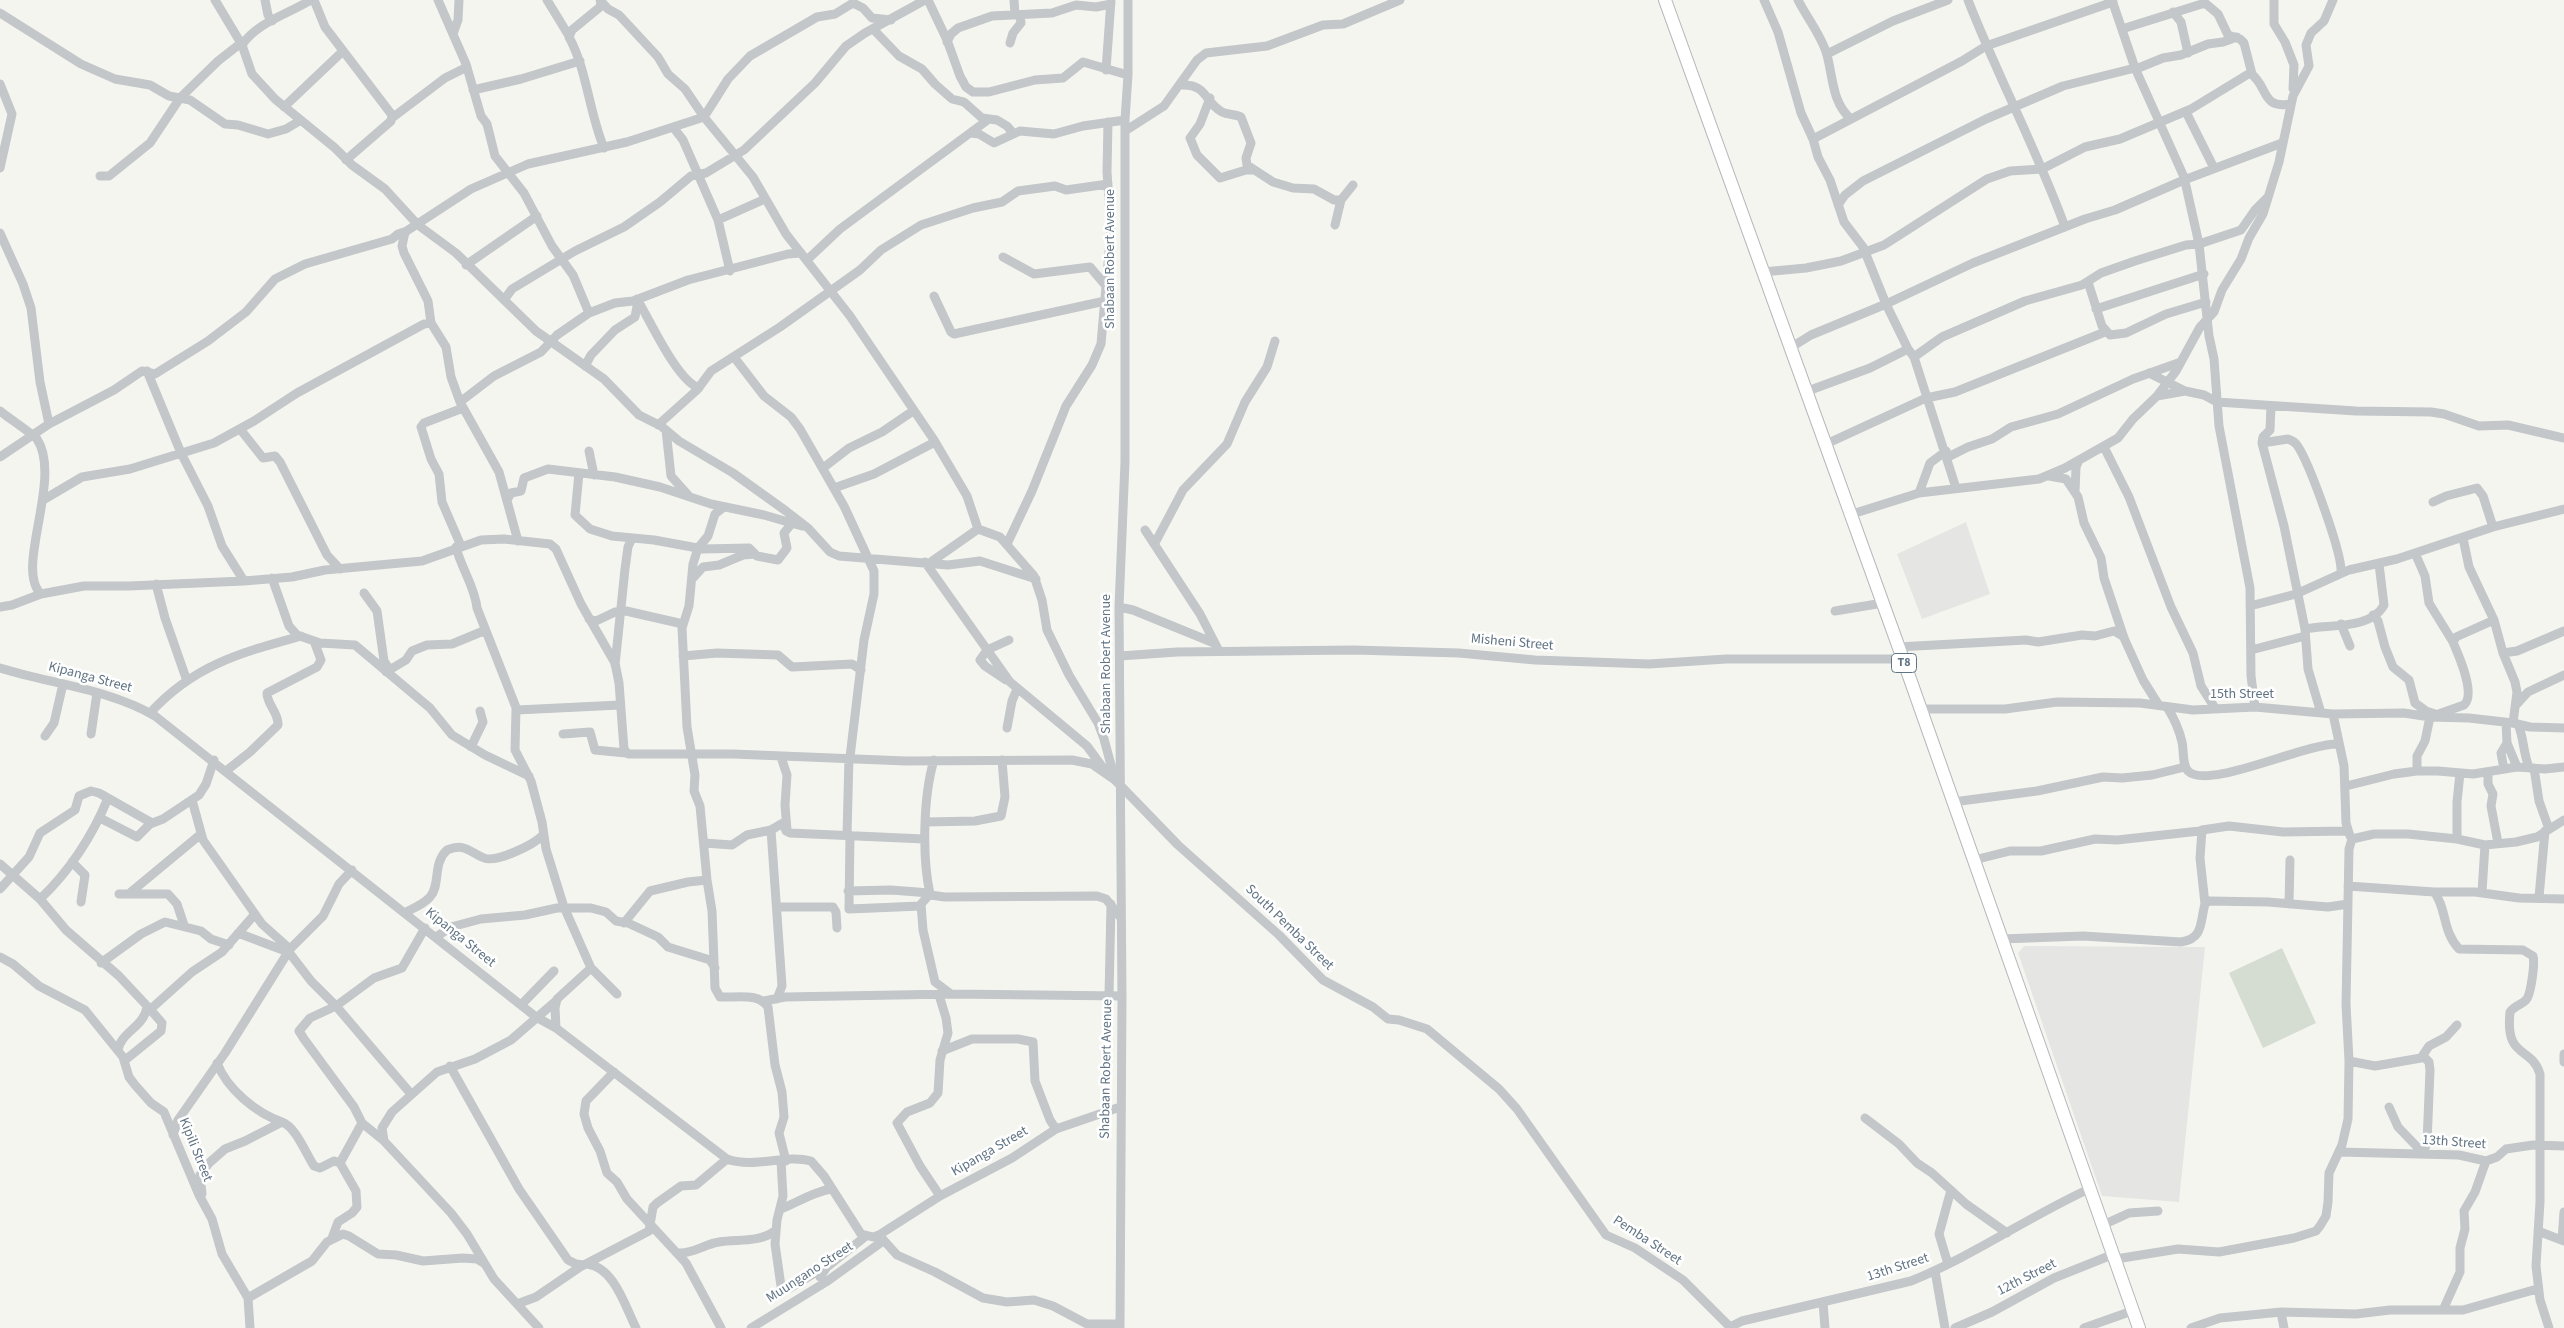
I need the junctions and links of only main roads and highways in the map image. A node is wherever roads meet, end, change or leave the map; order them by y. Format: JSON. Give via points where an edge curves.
{"nodes":[{"id":1,"x":1665,"y":0,"type":"edge"},
{"id":2,"x":2139,"y":1328,"type":"edge"}],
"edges":[{"from":1,"to":2,"type":"highway","number":"T8","via":[[1903,659]]}]}
